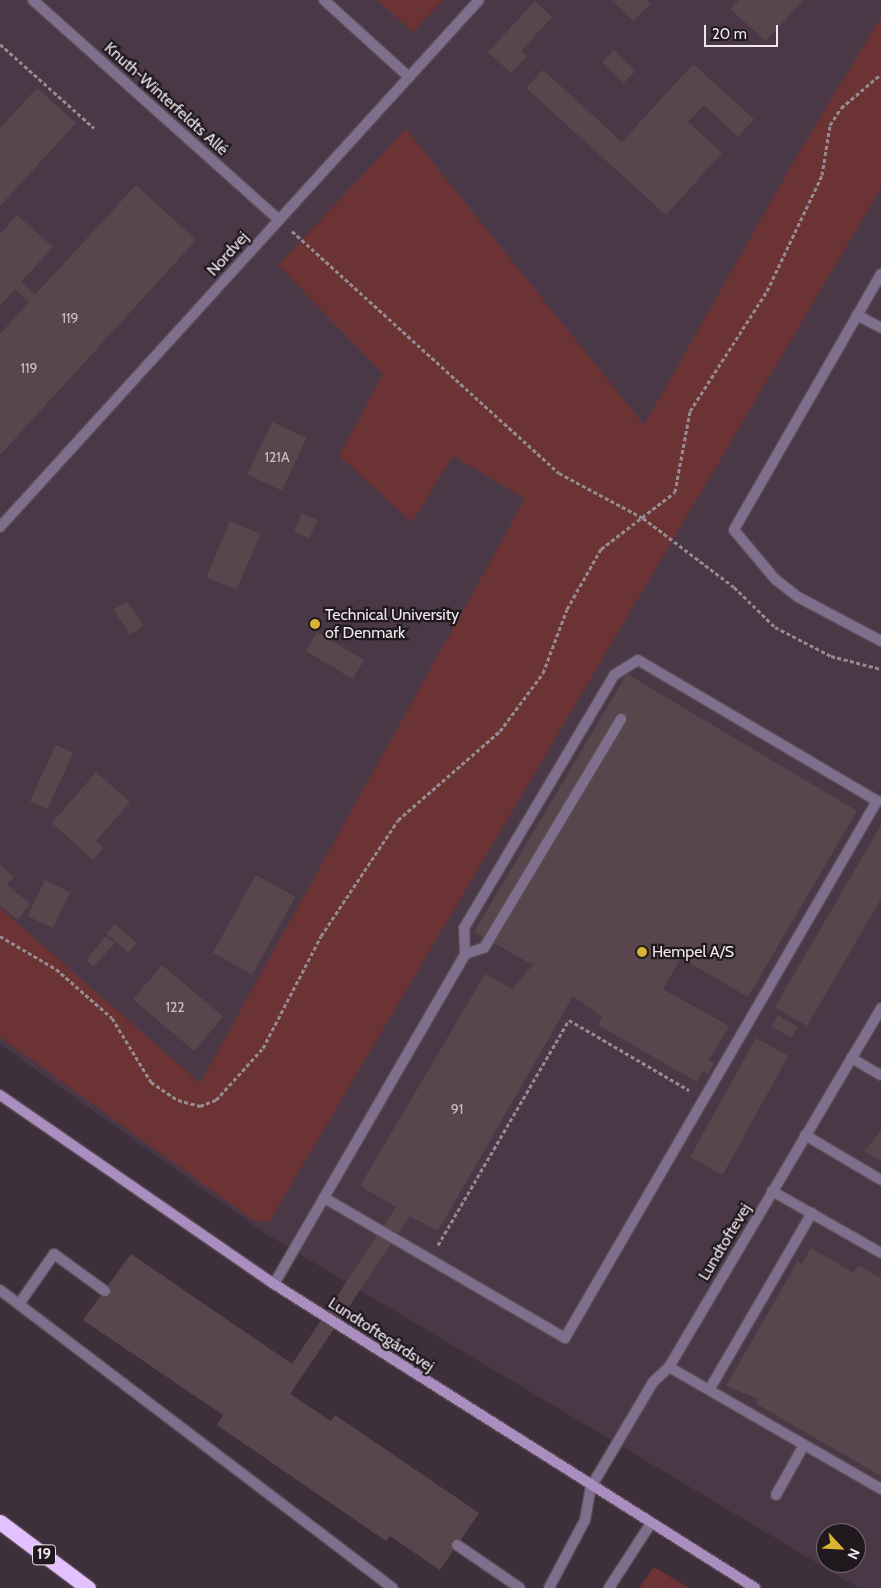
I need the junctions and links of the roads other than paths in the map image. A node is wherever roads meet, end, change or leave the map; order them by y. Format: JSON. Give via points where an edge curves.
{"nodes":[{"id":1,"x":34,"y":0,"type":"edge"},
{"id":2,"x":324,"y":0,"type":"edge"},
{"id":3,"x":479,"y":0,"type":"edge"},
{"id":4,"x":409,"y":77,"type":"junction"},
{"id":5,"x":279,"y":220,"type":"junction"},
{"id":6,"x":881,"y":274,"type":"edge"},
{"id":7,"x":857,"y":315,"type":"junction"},
{"id":8,"x":881,"y":328,"type":"edge"},
{"id":9,"x":0,"y":527,"type":"edge"},
{"id":10,"x":881,"y":641,"type":"edge"},
{"id":11,"x":621,"y":719,"type":"dead end"},
{"id":12,"x":465,"y":954,"type":"junction"},
{"id":13,"x":881,"y":1008,"type":"edge"},
{"id":14,"x":851,"y":1058,"type":"junction"},
{"id":15,"x":881,"y":1076,"type":"edge"},
{"id":16,"x":0,"y":1095,"type":"edge"},
{"id":17,"x":805,"y":1135,"type":"junction"},
{"id":18,"x":881,"y":1180,"type":"edge"},
{"id":19,"x":772,"y":1191,"type":"junction"},
{"id":20,"x":324,"y":1198,"type":"junction"},
{"id":21,"x":812,"y":1213,"type":"junction"},
{"id":22,"x":881,"y":1252,"type":"edge"},
{"id":23,"x":274,"y":1284,"type":"junction"},
{"id":24,"x":0,"y":1290,"type":"edge"},
{"id":25,"x":105,"y":1291,"type":"dead end"},
{"id":26,"x":19,"y":1304,"type":"junction"},
{"id":27,"x":669,"y":1367,"type":"junction"},
{"id":28,"x":709,"y":1390,"type":"junction"},
{"id":29,"x":804,"y":1445,"type":"junction"},
{"id":30,"x":591,"y":1487,"type":"junction"},
{"id":31,"x":881,"y":1489,"type":"edge"},
{"id":32,"x":776,"y":1495,"type":"dead end"},
{"id":33,"x":0,"y":1522,"type":"edge"},
{"id":34,"x":651,"y":1523,"type":"junction"},
{"id":35,"x":457,"y":1545,"type":"dead end"},
{"id":36,"x":88,"y":1588,"type":"edge"},
{"id":37,"x":393,"y":1588,"type":"edge"},
{"id":38,"x":520,"y":1588,"type":"edge"},
{"id":39,"x":549,"y":1588,"type":"edge"},
{"id":40,"x":609,"y":1588,"type":"edge"},
{"id":41,"x":755,"y":1588,"type":"edge"}],
"edges":[{"from":1,"to":5,"type":"street","name":"Knuth-Winterfeldts Allé"},
{"from":2,"to":4,"type":"street"},
{"from":3,"to":4,"type":"street","name":"Nordvej"},
{"from":4,"to":5,"type":"street","name":"Nordvej"},
{"from":5,"to":9,"type":"street","name":"Nordvej"},
{"from":6,"to":7,"type":"street"},
{"from":7,"to":8,"type":"street"},
{"from":7,"to":10,"type":"street","via":[[734,530],[798,597]]},
{"from":11,"to":12,"type":"street","via":[[484,948]]},
{"from":12,"to":20,"type":"street"},
{"from":12,"to":20,"type":"street","via":[[464,928],[614,675],[638,660],[877,801],[565,1338]]},
{"from":13,"to":14,"type":"street","name":"Lundtoftevej"},
{"from":14,"to":15,"type":"street"},
{"from":14,"to":17,"type":"street","name":"Lundtoftevej"},
{"from":16,"to":23,"type":"street","name":"Lundtoftegårdsvej"},
{"from":17,"to":18,"type":"street"},
{"from":17,"to":19,"type":"street","name":"Lundtoftevej"},
{"from":19,"to":21,"type":"street"},
{"from":19,"to":27,"type":"street","name":"Lundtoftevej"},
{"from":20,"to":23,"type":"street"},
{"from":21,"to":22,"type":"street"},
{"from":21,"to":28,"type":"street"},
{"from":23,"to":30,"type":"street","name":"Lundtoftegårdsvej"},
{"from":24,"to":26,"type":"street"},
{"from":25,"to":26,"type":"street","via":[[54,1254]]},
{"from":26,"to":37,"type":"street"},
{"from":27,"to":28,"type":"street"},
{"from":27,"to":30,"type":"street","name":"Lundtoftevej","via":[[653,1382]]},
{"from":28,"to":29,"type":"street"},
{"from":29,"to":31,"type":"street"},
{"from":29,"to":32,"type":"street"},
{"from":30,"to":34,"type":"street","name":"Lundtoftegårdsvej"},
{"from":30,"to":39,"type":"street","via":[[586,1520]]},
{"from":33,"to":36,"type":"highway","number":"19"},
{"from":34,"to":40,"type":"street"},
{"from":34,"to":41,"type":"street","name":"Lundtoftegårdsvej"},
{"from":35,"to":38,"type":"street"}]}
